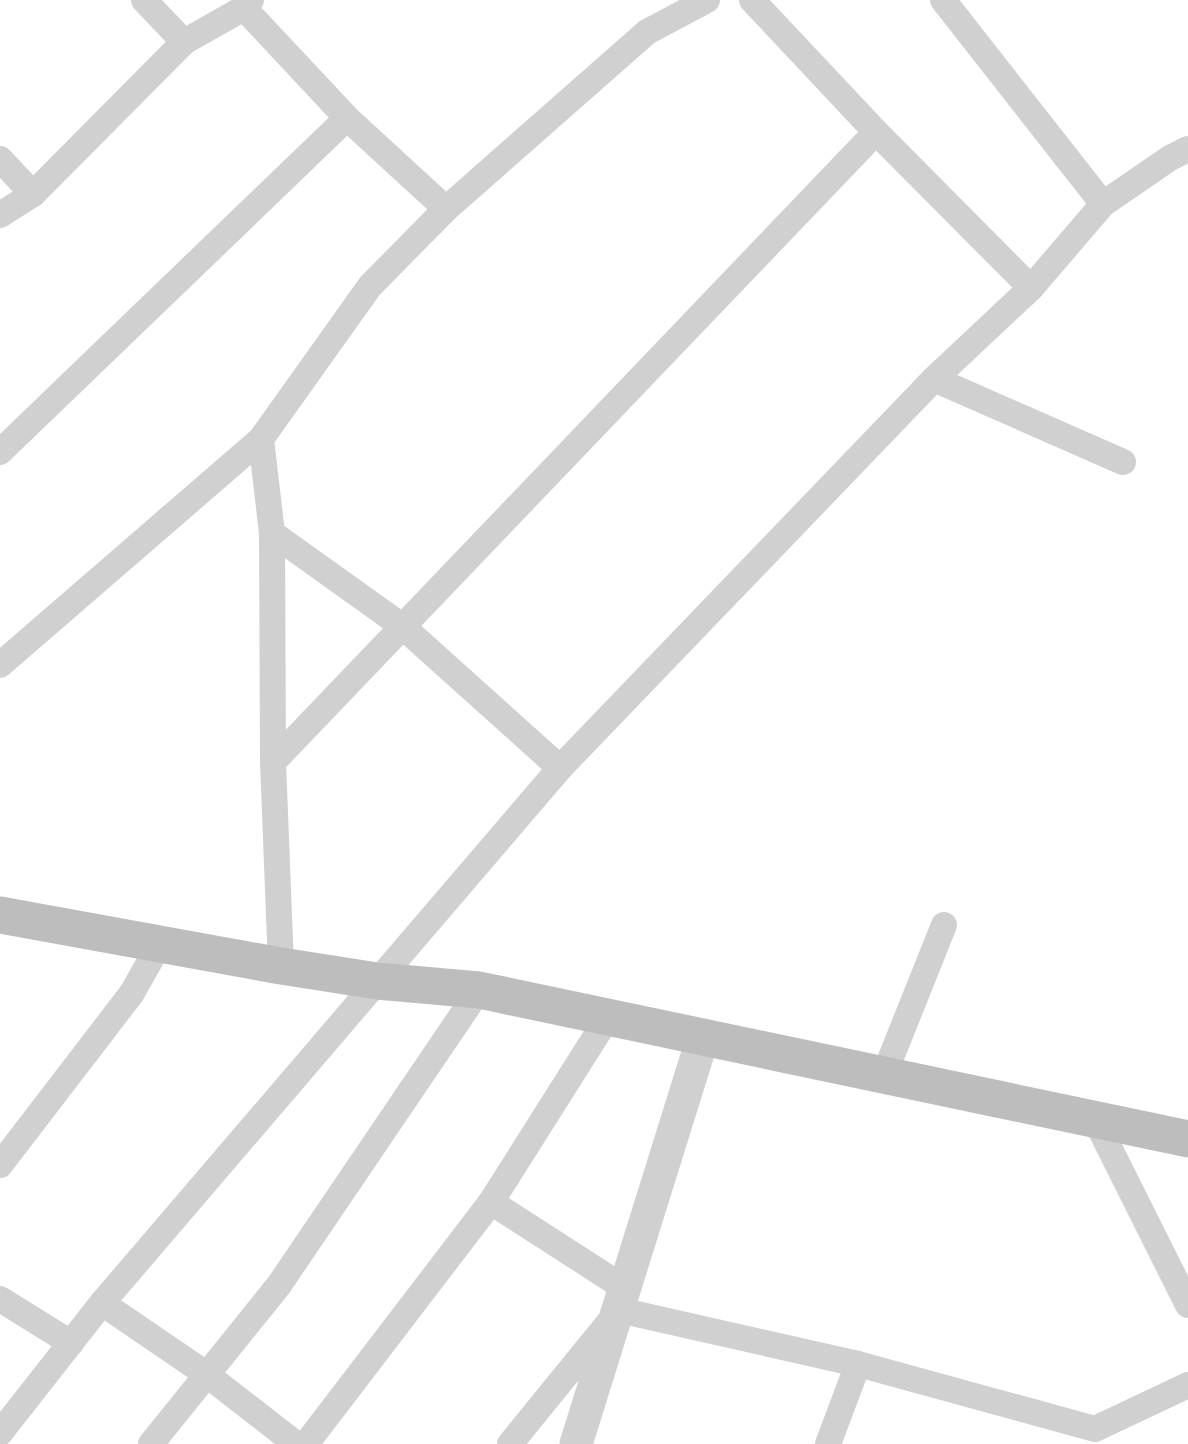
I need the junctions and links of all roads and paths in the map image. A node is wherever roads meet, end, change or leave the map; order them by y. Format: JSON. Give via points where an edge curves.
{"nodes":[{"id":1,"x":144,"y":0,"type":"edge"},
{"id":2,"x":707,"y":0,"type":"edge"},
{"id":3,"x":751,"y":0,"type":"edge"},
{"id":4,"x":943,"y":0,"type":"edge"},
{"id":5,"x":248,"y":4,"type":"edge"},
{"id":6,"x":184,"y":42,"type":"junction"},
{"id":7,"x":347,"y":118,"type":"junction"},
{"id":8,"x":876,"y":132,"type":"junction"},
{"id":9,"x":1188,"y":149,"type":"edge"},
{"id":10,"x":0,"y":159,"type":"edge"},
{"id":11,"x":33,"y":194,"type":"junction"},
{"id":12,"x":1103,"y":204,"type":"junction"},
{"id":13,"x":446,"y":209,"type":"junction"},
{"id":14,"x":0,"y":215,"type":"edge"},
{"id":15,"x":1031,"y":288,"type":"junction"},
{"id":16,"x":934,"y":379,"type":"junction"},
{"id":17,"x":261,"y":439,"type":"junction"},
{"id":18,"x":0,"y":452,"type":"edge"},
{"id":19,"x":1123,"y":462,"type":"dead end"},
{"id":20,"x":272,"y":533,"type":"junction"},
{"id":21,"x":402,"y":626,"type":"junction"},
{"id":22,"x":0,"y":665,"type":"edge"},
{"id":23,"x":273,"y":762,"type":"junction"},
{"id":24,"x":560,"y":768,"type":"junction"},
{"id":25,"x":0,"y":915,"type":"edge"},
{"id":26,"x":944,"y":925,"type":"dead end"},
{"id":27,"x":159,"y":946,"type":"junction"},
{"id":28,"x":281,"y":966,"type":"junction"},
{"id":29,"x":377,"y":981,"type":"junction"},
{"id":30,"x":479,"y":990,"type":"junction"},
{"id":31,"x":608,"y":1017,"type":"junction"},
{"id":32,"x":703,"y":1037,"type":"junction"},
{"id":33,"x":884,"y":1075,"type":"junction"},
{"id":34,"x":1095,"y":1119,"type":"junction"},
{"id":35,"x":1188,"y":1139,"type":"edge"},
{"id":36,"x":0,"y":1166,"type":"edge"},
{"id":37,"x":491,"y":1202,"type":"junction"},
{"id":38,"x":0,"y":1299,"type":"edge"},
{"id":39,"x":623,"y":1299,"type":"junction"},
{"id":40,"x":102,"y":1303,"type":"junction"},
{"id":41,"x":1188,"y":1305,"type":"edge"},
{"id":42,"x":71,"y":1343,"type":"junction"},
{"id":43,"x":858,"y":1364,"type":"junction"},
{"id":44,"x":206,"y":1374,"type":"junction"},
{"id":45,"x":1188,"y":1385,"type":"edge"},
{"id":46,"x":0,"y":1433,"type":"edge"},
{"id":47,"x":1092,"y":1437,"type":"edge"},
{"id":48,"x":151,"y":1444,"type":"edge"},
{"id":49,"x":296,"y":1444,"type":"edge"},
{"id":50,"x":306,"y":1444,"type":"edge"},
{"id":51,"x":510,"y":1444,"type":"edge"},
{"id":52,"x":576,"y":1444,"type":"edge"},
{"id":53,"x":828,"y":1444,"type":"edge"}],
"edges":[{"from":1,"to":6,"type":"street"},
{"from":2,"to":13,"type":"street","via":[[647,32]]},
{"from":3,"to":8,"type":"street"},
{"from":4,"to":12,"type":"street"},
{"from":5,"to":6,"type":"street"},
{"from":5,"to":7,"type":"street"},
{"from":6,"to":11,"type":"street"},
{"from":7,"to":13,"type":"street"},
{"from":7,"to":18,"type":"street"},
{"from":8,"to":15,"type":"street"},
{"from":8,"to":21,"type":"street"},
{"from":9,"to":12,"type":"street"},
{"from":10,"to":11,"type":"street"},
{"from":11,"to":14,"type":"street"},
{"from":12,"to":15,"type":"street"},
{"from":13,"to":17,"type":"street","via":[[370,286]]},
{"from":15,"to":16,"type":"street"},
{"from":16,"to":19,"type":"street"},
{"from":16,"to":24,"type":"street"},
{"from":17,"to":20,"type":"street"},
{"from":17,"to":22,"type":"street"},
{"from":20,"to":21,"type":"street"},
{"from":20,"to":23,"type":"street"},
{"from":21,"to":23,"type":"street"},
{"from":21,"to":24,"type":"street"},
{"from":23,"to":28,"type":"street"},
{"from":24,"to":29,"type":"street"},
{"from":25,"to":27,"type":"main road"},
{"from":26,"to":33,"type":"street"},
{"from":27,"to":28,"type":"main road"},
{"from":27,"to":36,"type":"street","via":[[132,993]]},
{"from":28,"to":29,"type":"main road"},
{"from":29,"to":30,"type":"main road"},
{"from":29,"to":40,"type":"street"},
{"from":30,"to":31,"type":"main road"},
{"from":30,"to":44,"type":"street","via":[[279,1285]]},
{"from":31,"to":32,"type":"main road"},
{"from":31,"to":37,"type":"street"},
{"from":32,"to":33,"type":"main road"},
{"from":32,"to":39,"type":"street"},
{"from":33,"to":34,"type":"main road"},
{"from":34,"to":35,"type":"main road"},
{"from":34,"to":41,"type":"street"},
{"from":37,"to":39,"type":"street"},
{"from":37,"to":50,"type":"street"},
{"from":38,"to":42,"type":"street"},
{"from":39,"to":43,"type":"street"},
{"from":39,"to":51,"type":"street"},
{"from":39,"to":52,"type":"street"},
{"from":40,"to":42,"type":"street"},
{"from":40,"to":44,"type":"street"},
{"from":42,"to":46,"type":"street"},
{"from":43,"to":47,"type":"street"},
{"from":43,"to":53,"type":"street"},
{"from":44,"to":48,"type":"street"},
{"from":44,"to":49,"type":"street"},
{"from":45,"to":47,"type":"street"}]}
